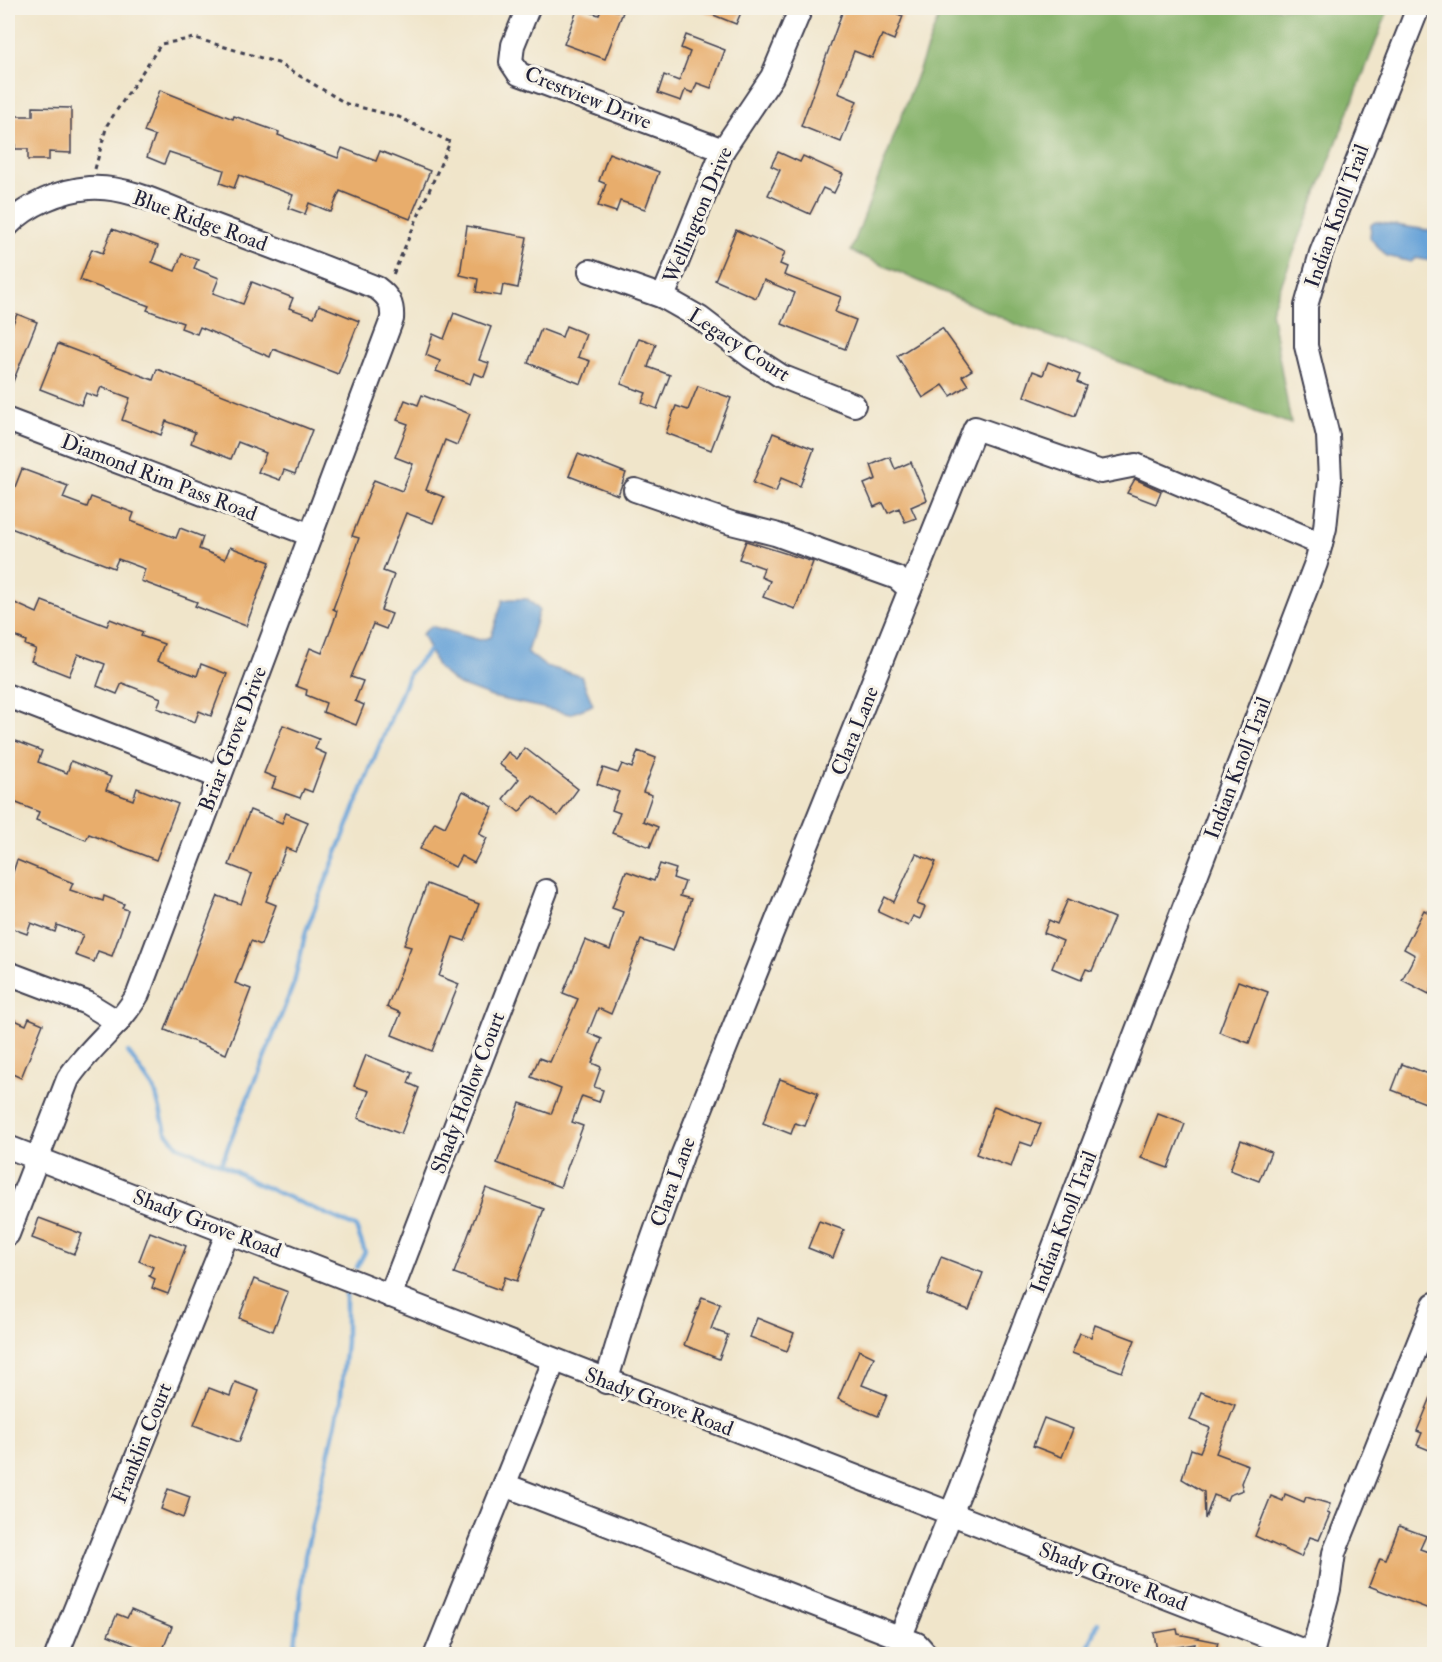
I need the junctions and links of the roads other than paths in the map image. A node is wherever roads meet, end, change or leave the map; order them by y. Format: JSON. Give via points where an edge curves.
{"nodes":[{"id":1,"x":528,"y":8,"type":"edge"},
{"id":2,"x":801,"y":8,"type":"edge"},
{"id":3,"x":1418,"y":8,"type":"edge"},
{"id":4,"x":723,"y":150,"type":"junction"},
{"id":5,"x":8,"y":225,"type":"edge"},
{"id":6,"x":590,"y":271,"type":"dead end"},
{"id":7,"x":387,"y":297,"type":"joint"},
{"id":8,"x":663,"y":297,"type":"junction"},
{"id":9,"x":854,"y":405,"type":"dead end"},
{"id":10,"x":8,"y":420,"type":"edge"},
{"id":11,"x":635,"y":490,"type":"dead end"},
{"id":12,"x":311,"y":535,"type":"junction"},
{"id":13,"x":1321,"y":544,"type":"junction"},
{"id":14,"x":910,"y":589,"type":"junction"},
{"id":15,"x":8,"y":696,"type":"edge"},
{"id":16,"x":219,"y":777,"type":"junction"},
{"id":17,"x":546,"y":891,"type":"dead end"},
{"id":18,"x":8,"y":973,"type":"edge"},
{"id":19,"x":118,"y":1022,"type":"junction"},
{"id":20,"x":8,"y":1147,"type":"edge"},
{"id":21,"x":37,"y":1158,"type":"junction"},
{"id":22,"x":228,"y":1232,"type":"junction"},
{"id":23,"x":8,"y":1234,"type":"edge"},
{"id":24,"x":390,"y":1296,"type":"junction"},
{"id":25,"x":1434,"y":1304,"type":"edge"},
{"id":26,"x":554,"y":1361,"type":"junction"},
{"id":27,"x":606,"y":1382,"type":"junction"},
{"id":28,"x":505,"y":1485,"type":"junction"},
{"id":29,"x":949,"y":1514,"type":"junction"},
{"id":30,"x":900,"y":1638,"type":"junction"},
{"id":31,"x":57,"y":1654,"type":"edge"},
{"id":32,"x":436,"y":1654,"type":"edge"},
{"id":33,"x":926,"y":1654,"type":"edge"},
{"id":34,"x":1312,"y":1654,"type":"edge"}],
"edges":[{"from":1,"to":4,"type":"street","name":"Crestview Drive","via":[[513,45],[511,62],[519,74]]},
{"from":2,"to":4,"type":"street","name":"Wellington Drive","via":[[772,77]]},
{"from":3,"to":13,"type":"street","name":"Indian Knoll Trail","via":[[1317,264],[1306,306],[1306,346],[1328,436],[1330,480]]},
{"from":4,"to":8,"type":"street","name":"Wellington Drive"},
{"from":5,"to":7,"type":"street","name":"Blue Ridge Road","via":[[42,202],[90,188],[138,195],[377,288]]},
{"from":6,"to":8,"type":"street","name":"Legacy Court"},
{"from":7,"to":12,"type":"street","name":"Briar Grove Drive","via":[[392,319]]},
{"from":8,"to":9,"type":"street","name":"Legacy Court","via":[[700,318],[781,376]]},
{"from":10,"to":12,"type":"street","name":"Diamond Rim Pass Road"},
{"from":11,"to":14,"type":"street","via":[[775,534],[897,578]]},
{"from":12,"to":16,"type":"street","name":"Briar Grove Drive"},
{"from":13,"to":14,"type":"street","name":"Clara Lane","via":[[1136,465],[1101,472],[975,428]]},
{"from":13,"to":29,"type":"street","name":"Indian Knoll Trail"},
{"from":14,"to":27,"type":"street","name":"Clara Lane","via":[[682,1156]]},
{"from":15,"to":16,"type":"street"},
{"from":16,"to":19,"type":"street","name":"Briar Grove Drive","via":[[138,994]]},
{"from":17,"to":24,"type":"street","name":"Shady Hollow Court"},
{"from":18,"to":19,"type":"street","via":[[87,1003]]},
{"from":19,"to":21,"type":"street","name":"Briar Grove Drive","via":[[80,1060],[68,1079]]},
{"from":20,"to":21,"type":"street","name":"Shady Grove Road"},
{"from":21,"to":22,"type":"street","name":"Shady Grove Road"},
{"from":21,"to":23,"type":"street","name":"Briar Grove Drive"},
{"from":22,"to":24,"type":"street","name":"Shady Grove Road"},
{"from":22,"to":31,"type":"street","name":"Franklin Court"},
{"from":24,"to":26,"type":"street","name":"Shady Grove Road"},
{"from":25,"to":34,"type":"street","via":[[1334,1553]]},
{"from":26,"to":27,"type":"street","name":"Shady Grove Road"},
{"from":26,"to":28,"type":"street"},
{"from":27,"to":29,"type":"street","name":"Shady Grove Road"},
{"from":28,"to":30,"type":"street"},
{"from":28,"to":32,"type":"street"},
{"from":29,"to":30,"type":"street","name":"Indian Knoll Trail"},
{"from":29,"to":34,"type":"street","name":"Shady Grove Road"},
{"from":30,"to":33,"type":"street","via":[[917,1644]]}]}
